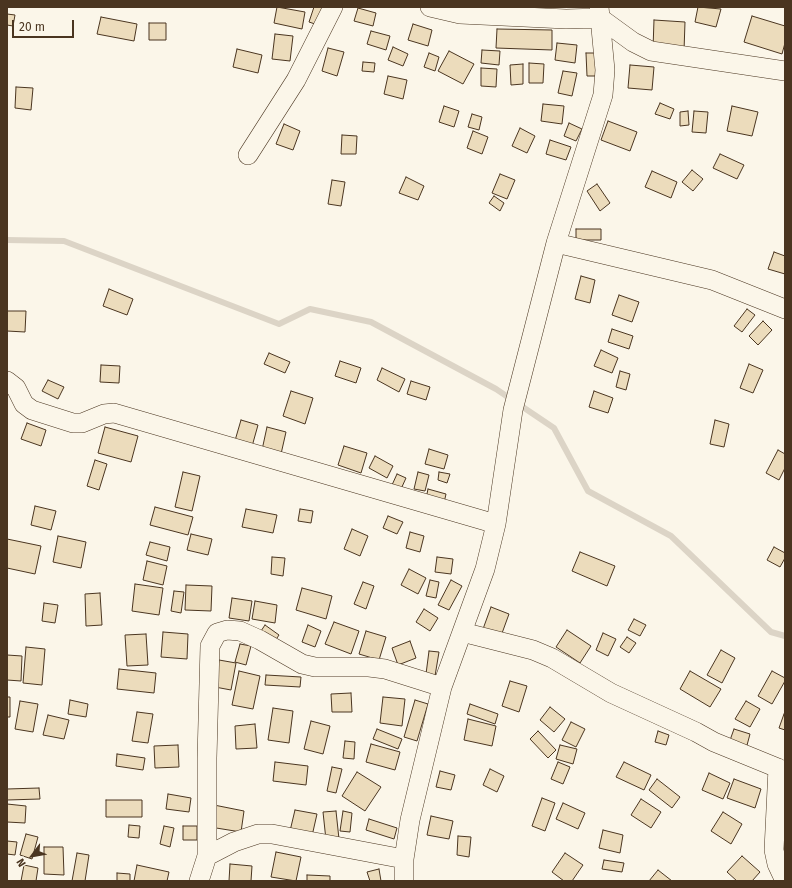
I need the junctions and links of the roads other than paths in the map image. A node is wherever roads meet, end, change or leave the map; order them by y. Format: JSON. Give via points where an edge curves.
{"nodes":[{"id":1,"x":333,"y":7,"type":"edge"},
{"id":2,"x":430,"y":7,"type":"edge"},
{"id":3,"x":600,"y":13,"type":"edge"},
{"id":4,"x":785,"y":71,"type":"edge"},
{"id":5,"x":248,"y":155,"type":"dead end"},
{"id":6,"x":556,"y":243,"type":"junction"},
{"id":7,"x":785,"y":309,"type":"edge"},
{"id":8,"x":7,"y":381,"type":"edge"},
{"id":9,"x":496,"y":524,"type":"junction"},
{"id":10,"x":462,"y":632,"type":"junction"},
{"id":11,"x":442,"y":687,"type":"junction"},
{"id":12,"x":782,"y":769,"type":"edge"},
{"id":13,"x":207,"y":856,"type":"junction"},
{"id":14,"x":404,"y":859,"type":"junction"},
{"id":15,"x":199,"y":881,"type":"edge"},
{"id":16,"x":404,"y":881,"type":"edge"},
{"id":17,"x":785,"y":881,"type":"edge"}],
"edges":[{"from":1,"to":5,"type":"street","via":[[296,80]]},
{"from":2,"to":3,"type":"street","via":[[460,14],[566,19]]},
{"from":3,"to":4,"type":"street","via":[[633,42],[651,51]]},
{"from":3,"to":6,"type":"street","via":[[605,70],[603,95]]},
{"from":6,"to":7,"type":"street","via":[[712,280]]},
{"from":6,"to":9,"type":"street","via":[[513,410]]},
{"from":8,"to":9,"type":"street","via":[[16,388],[24,404],[32,410],[72,422],[82,423],[104,414],[114,413]]},
{"from":9,"to":10,"type":"street","via":[[486,569]]},
{"from":10,"to":11,"type":"street"},
{"from":10,"to":12,"type":"street","via":[[533,650],[552,658],[611,693],[714,742]]},
{"from":11,"to":13,"type":"street","via":[[385,669],[315,668],[302,664],[260,640],[240,632],[227,630],[217,633],[210,646]]},
{"from":11,"to":14,"type":"street","via":[[410,820]]},
{"from":12,"to":17,"type":"street","via":[[774,850]]},
{"from":13,"to":14,"type":"street","via":[[234,842],[258,834],[272,834]]},
{"from":13,"to":15,"type":"street"},
{"from":14,"to":16,"type":"street"}]}
